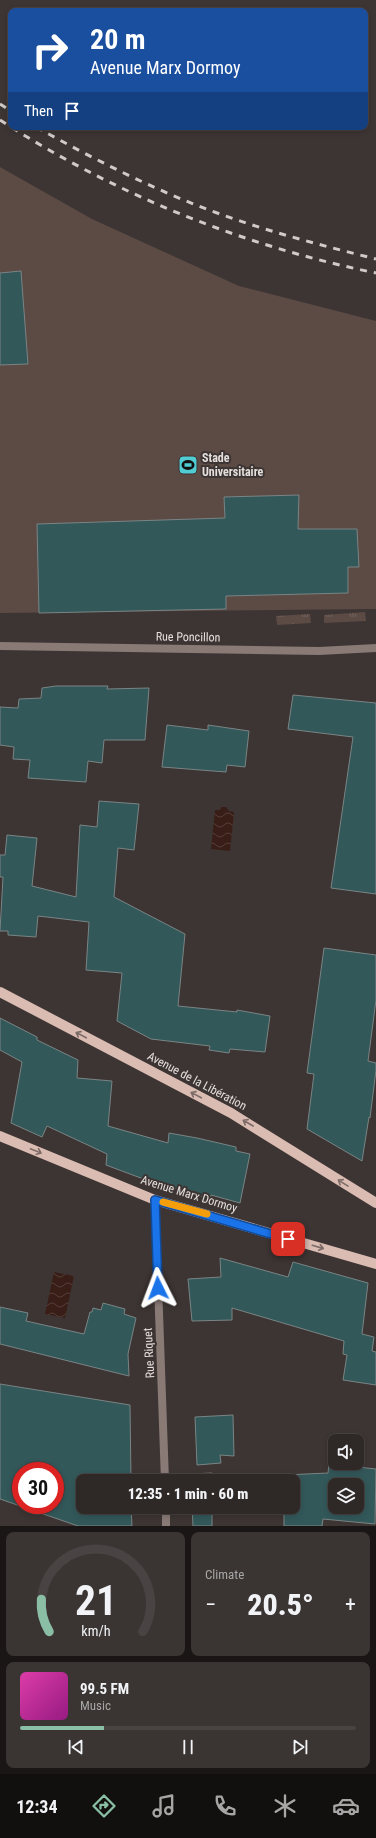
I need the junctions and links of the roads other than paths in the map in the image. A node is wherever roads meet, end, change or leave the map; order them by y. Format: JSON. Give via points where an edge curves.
{"nodes":[{"id":1,"x":0,"y":646,"type":"edge"},
{"id":2,"x":376,"y":648,"type":"edge"},
{"id":3,"x":0,"y":992,"type":"edge"},
{"id":4,"x":0,"y":1136,"type":"edge"},
{"id":5,"x":155,"y":1200,"type":"junction"},
{"id":6,"x":376,"y":1203,"type":"edge"},
{"id":7,"x":376,"y":1264,"type":"edge"},
{"id":8,"x":165,"y":1474,"type":"edge"},
{"id":9,"x":166,"y":1514,"type":"edge"},
{"id":10,"x":166,"y":1526,"type":"edge"}],
"edges":[{"from":1,"to":2,"type":"street","name":"Rue Poncillon","via":[[319,650]]},
{"from":6,"to":3,"type":"main road","name":"Avenue de la Libération","one_way":true,"via":[[231,1113]]},
{"from":4,"to":5,"type":"main road","name":"Avenue Marx Dormoy","one_way":true},
{"from":5,"to":7,"type":"main road","name":"Avenue Marx Dormoy","one_way":true},
{"from":5,"to":8,"type":"street","name":"Rue Riquet"},
{"from":9,"to":10,"type":"street"}]}
